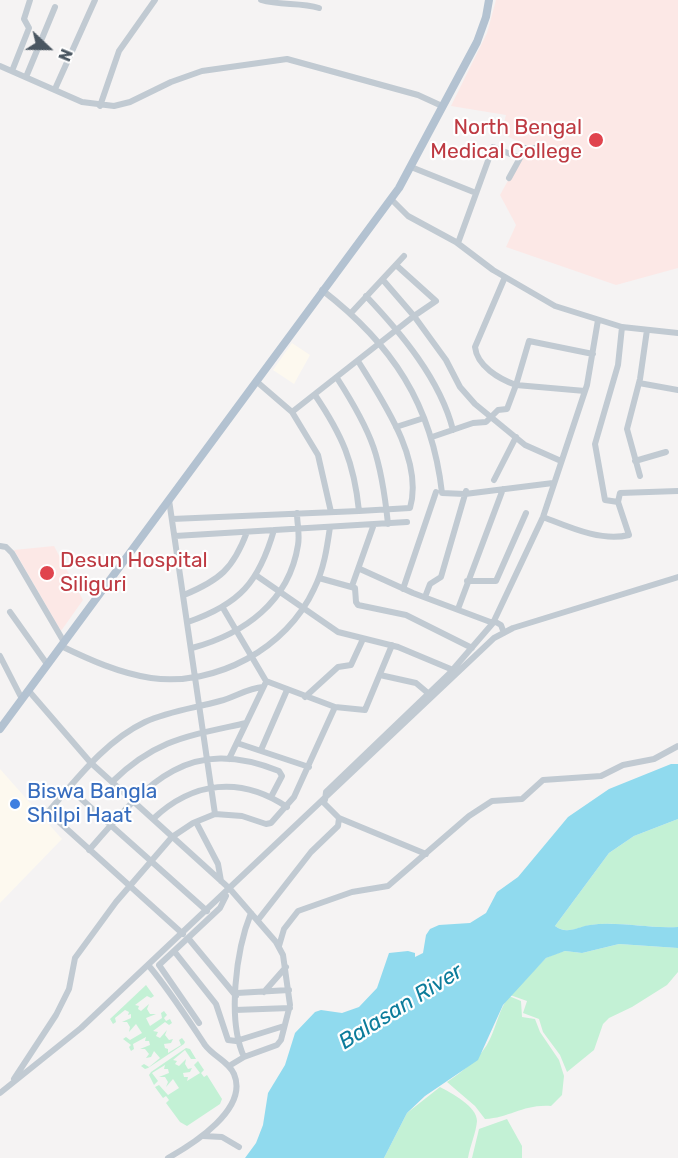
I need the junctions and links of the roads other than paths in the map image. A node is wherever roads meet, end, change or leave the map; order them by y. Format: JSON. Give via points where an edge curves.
{"nodes":[{"id":1,"x":30,"y":0,"type":"edge"},
{"id":2,"x":95,"y":0,"type":"edge"},
{"id":3,"x":154,"y":0,"type":"edge"},
{"id":4,"x":261,"y":0,"type":"edge"},
{"id":5,"x":489,"y":0,"type":"edge"},
{"id":6,"x":55,"y":7,"type":"dead end"},
{"id":7,"x":320,"y":8,"type":"dead end"},
{"id":8,"x":0,"y":66,"type":"edge"},
{"id":9,"x":12,"y":71,"type":"junction"},
{"id":10,"x":26,"y":77,"type":"junction"},
{"id":11,"x":55,"y":89,"type":"junction"},
{"id":12,"x":100,"y":105,"type":"junction"},
{"id":13,"x":442,"y":106,"type":"junction"},
{"id":14,"x":541,"y":148,"type":"dead end"},
{"id":15,"x":520,"y":158,"type":"junction"},
{"id":16,"x":411,"y":167,"type":"junction"},
{"id":17,"x":509,"y":178,"type":"dead end"},
{"id":18,"x":476,"y":193,"type":"junction"},
{"id":19,"x":391,"y":199,"type":"junction"},
{"id":20,"x":458,"y":243,"type":"junction"},
{"id":21,"x":404,"y":256,"type":"dead end"},
{"id":22,"x":396,"y":265,"type":"junction"},
{"id":23,"x":505,"y":277,"type":"junction"},
{"id":24,"x":383,"y":280,"type":"junction"},
{"id":25,"x":322,"y":290,"type":"junction"},
{"id":26,"x":366,"y":296,"type":"junction"},
{"id":27,"x":351,"y":312,"type":"junction"},
{"id":28,"x":414,"y":316,"type":"junction"},
{"id":29,"x":598,"y":321,"type":"junction"},
{"id":30,"x":622,"y":327,"type":"junction"},
{"id":31,"x":397,"y":329,"type":"junction"},
{"id":32,"x":647,"y":330,"type":"junction"},
{"id":33,"x":678,"y":333,"type":"edge"},
{"id":34,"x":380,"y":343,"type":"junction"},
{"id":35,"x":593,"y":354,"type":"junction"},
{"id":36,"x":358,"y":361,"type":"junction"},
{"id":37,"x":337,"y":378,"type":"junction"},
{"id":38,"x":256,"y":381,"type":"junction"},
{"id":39,"x":639,"y":383,"type":"junction"},
{"id":40,"x":516,"y":385,"type":"junction"},
{"id":41,"x":678,"y":390,"type":"edge"},
{"id":42,"x":585,"y":391,"type":"junction"},
{"id":43,"x":315,"y":395,"type":"junction"},
{"id":44,"x":292,"y":412,"type":"junction"},
{"id":45,"x":491,"y":417,"type":"junction"},
{"id":46,"x":424,"y":418,"type":"junction"},
{"id":47,"x":396,"y":427,"type":"junction"},
{"id":48,"x":453,"y":430,"type":"junction"},
{"id":49,"x":432,"y":437,"type":"junction"},
{"id":50,"x":516,"y":437,"type":"junction"},
{"id":51,"x":666,"y":452,"type":"dead end"},
{"id":52,"x":561,"y":461,"type":"junction"},
{"id":53,"x":635,"y":461,"type":"junction"},
{"id":54,"x":640,"y":476,"type":"dead end"},
{"id":55,"x":494,"y":480,"type":"dead end"},
{"id":56,"x":553,"y":483,"type":"junction"},
{"id":57,"x":503,"y":489,"type":"junction"},
{"id":58,"x":678,"y":491,"type":"edge"},
{"id":59,"x":436,"y":492,"type":"dead end"},
{"id":60,"x":465,"y":492,"type":"junction"},
{"id":61,"x":169,"y":499,"type":"junction"},
{"id":62,"x":618,"y":502,"type":"junction"},
{"id":63,"x":359,"y":511,"type":"junction"},
{"id":64,"x":387,"y":511,"type":"junction"},
{"id":65,"x":331,"y":512,"type":"junction"},
{"id":66,"x":297,"y":513,"type":"junction"},
{"id":67,"x":526,"y":513,"type":"dead end"},
{"id":68,"x":543,"y":517,"type":"junction"},
{"id":69,"x":172,"y":519,"type":"junction"},
{"id":70,"x":407,"y":522,"type":"dead end"},
{"id":71,"x":374,"y":524,"type":"junction"},
{"id":72,"x":388,"y":524,"type":"junction"},
{"id":73,"x":330,"y":527,"type":"junction"},
{"id":74,"x":299,"y":528,"type":"junction"},
{"id":75,"x":274,"y":530,"type":"junction"},
{"id":76,"x":247,"y":532,"type":"junction"},
{"id":77,"x":175,"y":536,"type":"junction"},
{"id":78,"x":0,"y":546,"type":"edge"},
{"id":79,"x":360,"y":569,"type":"junction"},
{"id":80,"x":257,"y":576,"type":"junction"},
{"id":81,"x":678,"y":576,"type":"edge"},
{"id":82,"x":319,"y":578,"type":"junction"},
{"id":83,"x":467,"y":581,"type":"junction"},
{"id":84,"x":352,"y":586,"type":"junction"},
{"id":85,"x":403,"y":589,"type":"junction"},
{"id":86,"x":280,"y":592,"type":"junction"},
{"id":87,"x":184,"y":594,"type":"junction"},
{"id":88,"x":425,"y":597,"type":"junction"},
{"id":89,"x":223,"y":608,"type":"junction"},
{"id":90,"x":302,"y":609,"type":"junction"},
{"id":91,"x":458,"y":609,"type":"junction"},
{"id":92,"x":10,"y":612,"type":"dead end"},
{"id":93,"x":188,"y":622,"type":"junction"},
{"id":94,"x":494,"y":622,"type":"junction"},
{"id":95,"x":236,"y":633,"type":"junction"},
{"id":96,"x":504,"y":633,"type":"junction"},
{"id":97,"x":363,"y":639,"type":"junction"},
{"id":98,"x":62,"y":644,"type":"junction"},
{"id":99,"x":392,"y":645,"type":"junction"},
{"id":100,"x":192,"y":648,"type":"junction"},
{"id":101,"x":472,"y":648,"type":"junction"},
{"id":102,"x":0,"y":656,"type":"edge"},
{"id":103,"x":250,"y":656,"type":"junction"},
{"id":104,"x":47,"y":664,"type":"junction"},
{"id":105,"x":453,"y":670,"type":"junction"},
{"id":106,"x":380,"y":675,"type":"junction"},
{"id":107,"x":196,"y":678,"type":"junction"},
{"id":108,"x":265,"y":684,"type":"junction"},
{"id":109,"x":28,"y":690,"type":"junction"},
{"id":110,"x":288,"y":690,"type":"junction"},
{"id":111,"x":429,"y":694,"type":"junction"},
{"id":112,"x":305,"y":696,"type":"junction"},
{"id":113,"x":22,"y":699,"type":"junction"},
{"id":114,"x":200,"y":705,"type":"junction"},
{"id":115,"x":335,"y":707,"type":"junction"},
{"id":116,"x":246,"y":723,"type":"junction"},
{"id":117,"x":0,"y":729,"type":"edge"},
{"id":118,"x":204,"y":732,"type":"junction"},
{"id":119,"x":237,"y":743,"type":"junction"},
{"id":120,"x":678,"y":746,"type":"edge"},
{"id":121,"x":261,"y":750,"type":"junction"},
{"id":122,"x":208,"y":759,"type":"junction"},
{"id":123,"x":229,"y":759,"type":"junction"},
{"id":124,"x":91,"y":763,"type":"junction"},
{"id":125,"x":309,"y":767,"type":"junction"},
{"id":126,"x":112,"y":782,"type":"junction"},
{"id":127,"x":211,"y":787,"type":"junction"},
{"id":128,"x":69,"y":788,"type":"junction"},
{"id":129,"x":272,"y":797,"type":"junction"},
{"id":130,"x":132,"y":800,"type":"junction"},
{"id":131,"x":324,"y":801,"type":"junction"},
{"id":132,"x":286,"y":807,"type":"junction"},
{"id":133,"x":215,"y":814,"type":"junction"},
{"id":134,"x":339,"y":818,"type":"junction"},
{"id":135,"x":153,"y":819,"type":"junction"},
{"id":136,"x":195,"y":822,"type":"junction"},
{"id":137,"x":111,"y":825,"type":"junction"},
{"id":138,"x":172,"y":837,"type":"junction"},
{"id":139,"x":89,"y":850,"type":"junction"},
{"id":140,"x":426,"y":854,"type":"junction"},
{"id":141,"x":151,"y":861,"type":"junction"},
{"id":142,"x":221,"y":880,"type":"junction"},
{"id":143,"x":129,"y":885,"type":"junction"},
{"id":144,"x":229,"y":891,"type":"junction"},
{"id":145,"x":207,"y":912,"type":"junction"},
{"id":146,"x":251,"y":913,"type":"junction"},
{"id":147,"x":258,"y":920,"type":"junction"},
{"id":148,"x":186,"y":936,"type":"junction"},
{"id":149,"x":279,"y":946,"type":"junction"},
{"id":150,"x":174,"y":951,"type":"junction"},
{"id":151,"x":148,"y":966,"type":"junction"},
{"id":152,"x":286,"y":967,"type":"junction"},
{"id":153,"x":289,"y":990,"type":"junction"},
{"id":154,"x":264,"y":992,"type":"junction"},
{"id":155,"x":236,"y":994,"type":"junction"},
{"id":156,"x":290,"y":1008,"type":"junction"},
{"id":157,"x":235,"y":1010,"type":"junction"},
{"id":158,"x":199,"y":1023,"type":"dead end"},
{"id":159,"x":284,"y":1026,"type":"junction"},
{"id":160,"x":236,"y":1041,"type":"junction"},
{"id":161,"x":244,"y":1058,"type":"junction"},
{"id":162,"x":229,"y":1066,"type":"junction"},
{"id":163,"x":10,"y":1085,"type":"junction"},
{"id":164,"x":0,"y":1093,"type":"edge"},
{"id":165,"x":202,"y":1136,"type":"junction"},
{"id":166,"x":239,"y":1147,"type":"dead end"},
{"id":167,"x":168,"y":1158,"type":"edge"}],
"edges":[{"from":1,"to":9,"type":"street","via":[[24,19],[29,28]]},
{"from":2,"to":11,"type":"street"},
{"from":3,"to":12,"type":"street","via":[[119,51]]},
{"from":4,"to":7,"type":"street"},
{"from":5,"to":13,"type":"main road","via":[[480,35]]},
{"from":6,"to":10,"type":"street"},
{"from":8,"to":9,"type":"street"},
{"from":9,"to":10,"type":"street"},
{"from":10,"to":11,"type":"street"},
{"from":11,"to":12,"type":"street","via":[[82,102]]},
{"from":12,"to":13,"type":"street","via":[[121,105],[201,71],[288,59]]},
{"from":13,"to":16,"type":"main road"},
{"from":14,"to":15,"type":"street","via":[[525,148]]},
{"from":15,"to":17,"type":"street"},
{"from":15,"to":18,"type":"street","via":[[494,147]]},
{"from":16,"to":18,"type":"street"},
{"from":16,"to":19,"type":"main road"},
{"from":18,"to":20,"type":"street"},
{"from":19,"to":20,"type":"street","via":[[408,216]]},
{"from":19,"to":25,"type":"main road"},
{"from":20,"to":23,"type":"street"},
{"from":21,"to":22,"type":"street"},
{"from":22,"to":24,"type":"street"},
{"from":22,"to":28,"type":"street","via":[[436,302]]},
{"from":23,"to":29,"type":"street","via":[[555,306]]},
{"from":23,"to":40,"type":"street","via":[[475,347],[486,367]]},
{"from":24,"to":26,"type":"street"},
{"from":24,"to":28,"type":"street"},
{"from":25,"to":27,"type":"street"},
{"from":25,"to":38,"type":"main road"},
{"from":26,"to":27,"type":"street"},
{"from":26,"to":31,"type":"street"},
{"from":27,"to":34,"type":"street"},
{"from":28,"to":31,"type":"street"},
{"from":28,"to":45,"type":"street","via":[[460,387]]},
{"from":29,"to":30,"type":"street"},
{"from":29,"to":35,"type":"street"},
{"from":30,"to":32,"type":"street"},
{"from":30,"to":62,"type":"street","via":[[618,365],[595,444],[605,500]]},
{"from":31,"to":34,"type":"street"},
{"from":31,"to":48,"type":"street","via":[[427,372]]},
{"from":32,"to":33,"type":"street"},
{"from":32,"to":39,"type":"street"},
{"from":34,"to":36,"type":"street"},
{"from":34,"to":46,"type":"street","via":[[406,380]]},
{"from":35,"to":40,"type":"street","via":[[529,341]]},
{"from":35,"to":42,"type":"street"},
{"from":36,"to":37,"type":"street"},
{"from":36,"to":47,"type":"street"},
{"from":37,"to":43,"type":"street"},
{"from":37,"to":64,"type":"street","via":[[375,445]]},
{"from":38,"to":44,"type":"street"},
{"from":38,"to":61,"type":"main road"},
{"from":39,"to":41,"type":"street"},
{"from":39,"to":53,"type":"street","via":[[627,429]]},
{"from":40,"to":42,"type":"street"},
{"from":40,"to":45,"type":"street","via":[[507,409],[498,410]]},
{"from":42,"to":52,"type":"street"},
{"from":43,"to":44,"type":"street"},
{"from":43,"to":63,"type":"street","via":[[349,454]]},
{"from":44,"to":65,"type":"street","via":[[318,455]]},
{"from":45,"to":48,"type":"street","via":[[486,422]]},
{"from":45,"to":50,"type":"street"},
{"from":46,"to":47,"type":"street"},
{"from":46,"to":49,"type":"street"},
{"from":47,"to":64,"type":"street","via":[[411,468],[414,493],[410,508]]},
{"from":48,"to":49,"type":"street"},
{"from":49,"to":60,"type":"street","via":[[442,493]]},
{"from":50,"to":52,"type":"street"},
{"from":50,"to":55,"type":"street"},
{"from":51,"to":53,"type":"street"},
{"from":52,"to":56,"type":"street"},
{"from":53,"to":54,"type":"street"},
{"from":56,"to":57,"type":"street"},
{"from":56,"to":68,"type":"street"},
{"from":57,"to":60,"type":"street"},
{"from":57,"to":83,"type":"street"},
{"from":58,"to":62,"type":"street","via":[[620,493]]},
{"from":59,"to":85,"type":"street"},
{"from":60,"to":88,"type":"street","via":[[441,577],[430,584]]},
{"from":61,"to":69,"type":"street"},
{"from":61,"to":98,"type":"main road"},
{"from":62,"to":68,"type":"street","via":[[629,535],[617,538]]},
{"from":63,"to":64,"type":"street"},
{"from":63,"to":65,"type":"street"},
{"from":64,"to":72,"type":"street"},
{"from":65,"to":66,"type":"street"},
{"from":66,"to":69,"type":"street"},
{"from":66,"to":74,"type":"street"},
{"from":67,"to":83,"type":"street","via":[[496,581]]},
{"from":68,"to":94,"type":"street"},
{"from":69,"to":77,"type":"street"},
{"from":70,"to":72,"type":"street"},
{"from":71,"to":72,"type":"street"},
{"from":71,"to":73,"type":"street"},
{"from":71,"to":79,"type":"street"},
{"from":73,"to":74,"type":"street"},
{"from":73,"to":82,"type":"street"},
{"from":74,"to":75,"type":"street"},
{"from":74,"to":86,"type":"street","via":[[294,562]]},
{"from":75,"to":76,"type":"street"},
{"from":75,"to":80,"type":"street"},
{"from":76,"to":77,"type":"street"},
{"from":76,"to":87,"type":"street","via":[[230,567],[212,582]]},
{"from":77,"to":87,"type":"street"},
{"from":78,"to":98,"type":"street","via":[[12,553]]},
{"from":79,"to":84,"type":"street"},
{"from":79,"to":85,"type":"street"},
{"from":80,"to":86,"type":"street"},
{"from":80,"to":89,"type":"street"},
{"from":81,"to":96,"type":"street"},
{"from":82,"to":84,"type":"street"},
{"from":82,"to":90,"type":"street"},
{"from":83,"to":91,"type":"street"},
{"from":84,"to":101,"type":"street","via":[[357,590],[358,605],[406,615]]},
{"from":85,"to":88,"type":"street"},
{"from":86,"to":90,"type":"street"},
{"from":86,"to":95,"type":"street","via":[[262,613]]},
{"from":87,"to":93,"type":"street"},
{"from":88,"to":91,"type":"street"},
{"from":89,"to":93,"type":"street"},
{"from":89,"to":95,"type":"street"},
{"from":90,"to":97,"type":"street","via":[[338,632]]},
{"from":90,"to":103,"type":"street","via":[[281,634]]},
{"from":91,"to":94,"type":"street"},
{"from":92,"to":104,"type":"street"},
{"from":93,"to":100,"type":"street"},
{"from":94,"to":96,"type":"street","via":[[501,625]]},
{"from":94,"to":101,"type":"street"},
{"from":95,"to":100,"type":"street"},
{"from":95,"to":103,"type":"street"},
{"from":96,"to":131,"type":"street","via":[[494,638]]},
{"from":97,"to":99,"type":"street"},
{"from":97,"to":112,"type":"street","via":[[351,665],[338,667]]},
{"from":98,"to":104,"type":"main road"},
{"from":98,"to":107,"type":"street","via":[[102,666],[136,675]]},
{"from":99,"to":105,"type":"street"},
{"from":99,"to":106,"type":"street"},
{"from":100,"to":107,"type":"street"},
{"from":101,"to":105,"type":"street"},
{"from":102,"to":113,"type":"street"},
{"from":103,"to":107,"type":"street"},
{"from":103,"to":108,"type":"street"},
{"from":104,"to":109,"type":"main road"},
{"from":105,"to":111,"type":"street"},
{"from":106,"to":111,"type":"street","via":[[416,683]]},
{"from":106,"to":115,"type":"street","via":[[365,710]]},
{"from":107,"to":114,"type":"street"},
{"from":108,"to":110,"type":"street"},
{"from":108,"to":114,"type":"street"},
{"from":108,"to":116,"type":"street"},
{"from":109,"to":113,"type":"main road"},
{"from":109,"to":124,"type":"street"},
{"from":110,"to":112,"type":"street"},
{"from":110,"to":121,"type":"street"},
{"from":111,"to":131,"type":"street","via":[[325,793]]},
{"from":112,"to":115,"type":"street"},
{"from":113,"to":117,"type":"main road"},
{"from":114,"to":118,"type":"street"},
{"from":114,"to":124,"type":"street","via":[[145,722]]},
{"from":115,"to":125,"type":"street"},
{"from":116,"to":118,"type":"street"},
{"from":116,"to":119,"type":"street"},
{"from":118,"to":122,"type":"street"},
{"from":118,"to":126,"type":"street","via":[[154,748]]},
{"from":119,"to":121,"type":"street"},
{"from":119,"to":123,"type":"street"},
{"from":120,"to":140,"type":"street","via":[[654,759],[623,765],[604,775],[543,780],[522,799],[492,801],[463,820]]},
{"from":121,"to":125,"type":"street"},
{"from":122,"to":123,"type":"street"},
{"from":122,"to":127,"type":"street"},
{"from":122,"to":130,"type":"street","via":[[167,773]]},
{"from":123,"to":129,"type":"street","via":[[279,771],[282,776]]},
{"from":124,"to":126,"type":"street"},
{"from":124,"to":128,"type":"street"},
{"from":125,"to":132,"type":"street"},
{"from":126,"to":130,"type":"street"},
{"from":127,"to":129,"type":"street","via":[[249,789]]},
{"from":127,"to":133,"type":"street"},
{"from":127,"to":135,"type":"street","via":[[182,796]]},
{"from":128,"to":137,"type":"street"},
{"from":128,"to":139,"type":"street","via":[[48,812]]},
{"from":129,"to":132,"type":"street"},
{"from":130,"to":135,"type":"street"},
{"from":130,"to":137,"type":"street"},
{"from":131,"to":134,"type":"street"},
{"from":131,"to":144,"type":"street"},
{"from":132,"to":133,"type":"street","via":[[272,823],[266,824],[242,816]]},
{"from":133,"to":136,"type":"street"},
{"from":134,"to":140,"type":"street"},
{"from":134,"to":147,"type":"street","via":[[338,826],[311,852]]},
{"from":135,"to":138,"type":"street"},
{"from":136,"to":138,"type":"street"},
{"from":136,"to":142,"type":"street","via":[[218,864]]},
{"from":137,"to":139,"type":"street"},
{"from":137,"to":141,"type":"street"},
{"from":138,"to":141,"type":"street"},
{"from":138,"to":142,"type":"street"},
{"from":139,"to":143,"type":"street"},
{"from":140,"to":149,"type":"street","via":[[388,886],[352,892],[298,911],[284,929]]},
{"from":141,"to":143,"type":"street"},
{"from":141,"to":145,"type":"street"},
{"from":142,"to":144,"type":"street"},
{"from":143,"to":148,"type":"street"},
{"from":143,"to":163,"type":"street","via":[[75,958],[69,989],[56,1015]]},
{"from":144,"to":145,"type":"street"},
{"from":144,"to":146,"type":"street"},
{"from":144,"to":148,"type":"street","via":[[220,908]]},
{"from":145,"to":148,"type":"street"},
{"from":146,"to":147,"type":"street"},
{"from":146,"to":155,"type":"street","via":[[238,952]]},
{"from":147,"to":149,"type":"street"},
{"from":148,"to":150,"type":"street"},
{"from":148,"to":151,"type":"street"},
{"from":148,"to":155,"type":"street"},
{"from":149,"to":152,"type":"street"},
{"from":150,"to":158,"type":"street","via":[[159,968]]},
{"from":150,"to":160,"type":"street","via":[[216,1004],[228,1040]]},
{"from":151,"to":162,"type":"street","via":[[209,1050]]},
{"from":151,"to":163,"type":"street","via":[[81,1028]]},
{"from":152,"to":153,"type":"street"},
{"from":152,"to":154,"type":"street"},
{"from":153,"to":154,"type":"street"},
{"from":153,"to":156,"type":"street"},
{"from":154,"to":155,"type":"street"},
{"from":155,"to":157,"type":"street"},
{"from":156,"to":157,"type":"street"},
{"from":156,"to":159,"type":"street"},
{"from":157,"to":160,"type":"street"},
{"from":159,"to":160,"type":"street"},
{"from":159,"to":161,"type":"street","via":[[279,1043]]},
{"from":160,"to":161,"type":"street"},
{"from":161,"to":162,"type":"street"},
{"from":162,"to":165,"type":"street","via":[[237,1083],[235,1098],[220,1120]]},
{"from":163,"to":164,"type":"street"},
{"from":165,"to":166,"type":"street","via":[[222,1137]]},
{"from":165,"to":167,"type":"street"}]}
